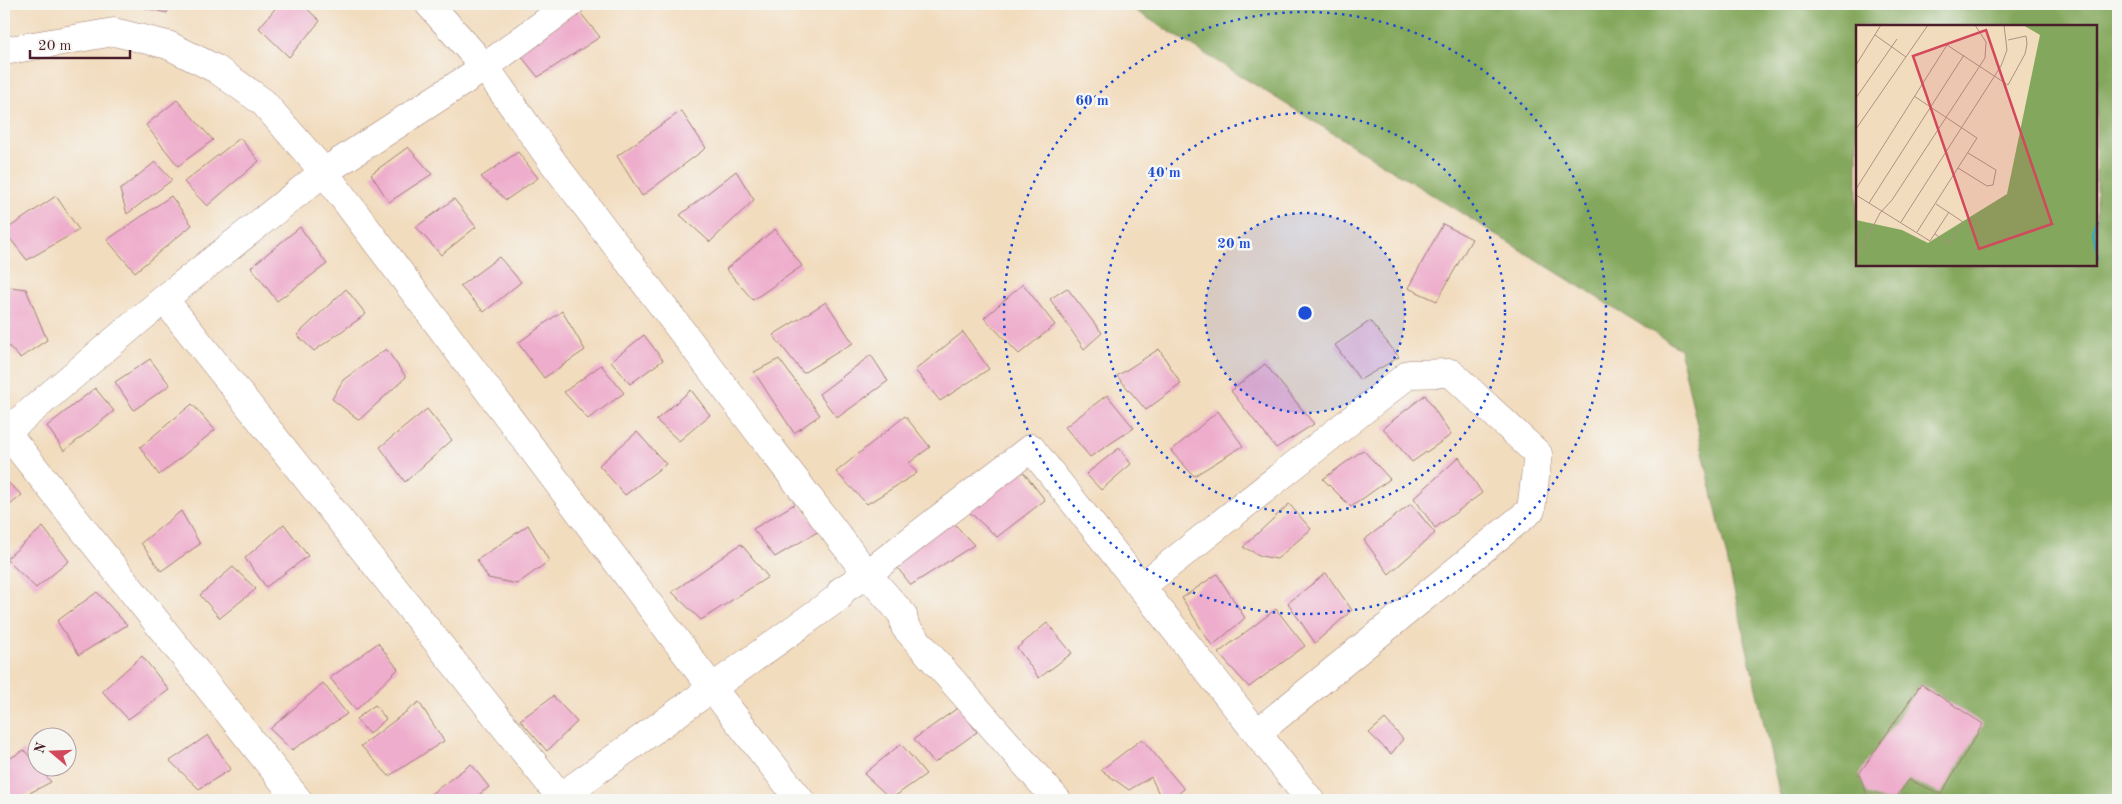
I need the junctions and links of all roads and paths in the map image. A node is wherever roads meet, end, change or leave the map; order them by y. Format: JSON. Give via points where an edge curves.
{"nodes":[{"id":1,"x":429,"y":4,"type":"edge"},
{"id":2,"x":570,"y":4,"type":"edge"},
{"id":3,"x":4,"y":51,"type":"edge"},
{"id":4,"x":485,"y":67,"type":"junction"},
{"id":5,"x":324,"y":172,"type":"junction"},
{"id":6,"x":164,"y":298,"type":"junction"},
{"id":7,"x":867,"y":574,"type":"junction"},
{"id":8,"x":1141,"y":586,"type":"junction"},
{"id":9,"x":712,"y":688,"type":"junction"},
{"id":10,"x":1257,"y":733,"type":"junction"},
{"id":11,"x":560,"y":799,"type":"edge"},
{"id":12,"x":298,"y":800,"type":"edge"},
{"id":13,"x":800,"y":800,"type":"edge"},
{"id":14,"x":1058,"y":800,"type":"edge"},
{"id":15,"x":1310,"y":800,"type":"edge"}],
"edges":[{"from":1,"to":4,"type":"street"},
{"from":2,"to":4,"type":"street"},
{"from":3,"to":5,"type":"street","via":[[114,32],[168,46],[216,69],[263,102]]},
{"from":4,"to":5,"type":"street"},
{"from":4,"to":7,"type":"street","via":[[552,161]]},
{"from":5,"to":6,"type":"street"},
{"from":5,"to":9,"type":"street"},
{"from":6,"to":11,"type":"street"},
{"from":6,"to":12,"type":"street","via":[[6,432]]},
{"from":7,"to":8,"type":"street","via":[[1031,448]]},
{"from":7,"to":9,"type":"street"},
{"from":7,"to":14,"type":"street","via":[[903,616],[905,627]]},
{"from":8,"to":10,"type":"street"},
{"from":8,"to":10,"type":"street","via":[[1409,374],[1451,373],[1538,454],[1531,510]]},
{"from":9,"to":11,"type":"street"},
{"from":9,"to":13,"type":"street"},
{"from":10,"to":15,"type":"street"}]}
